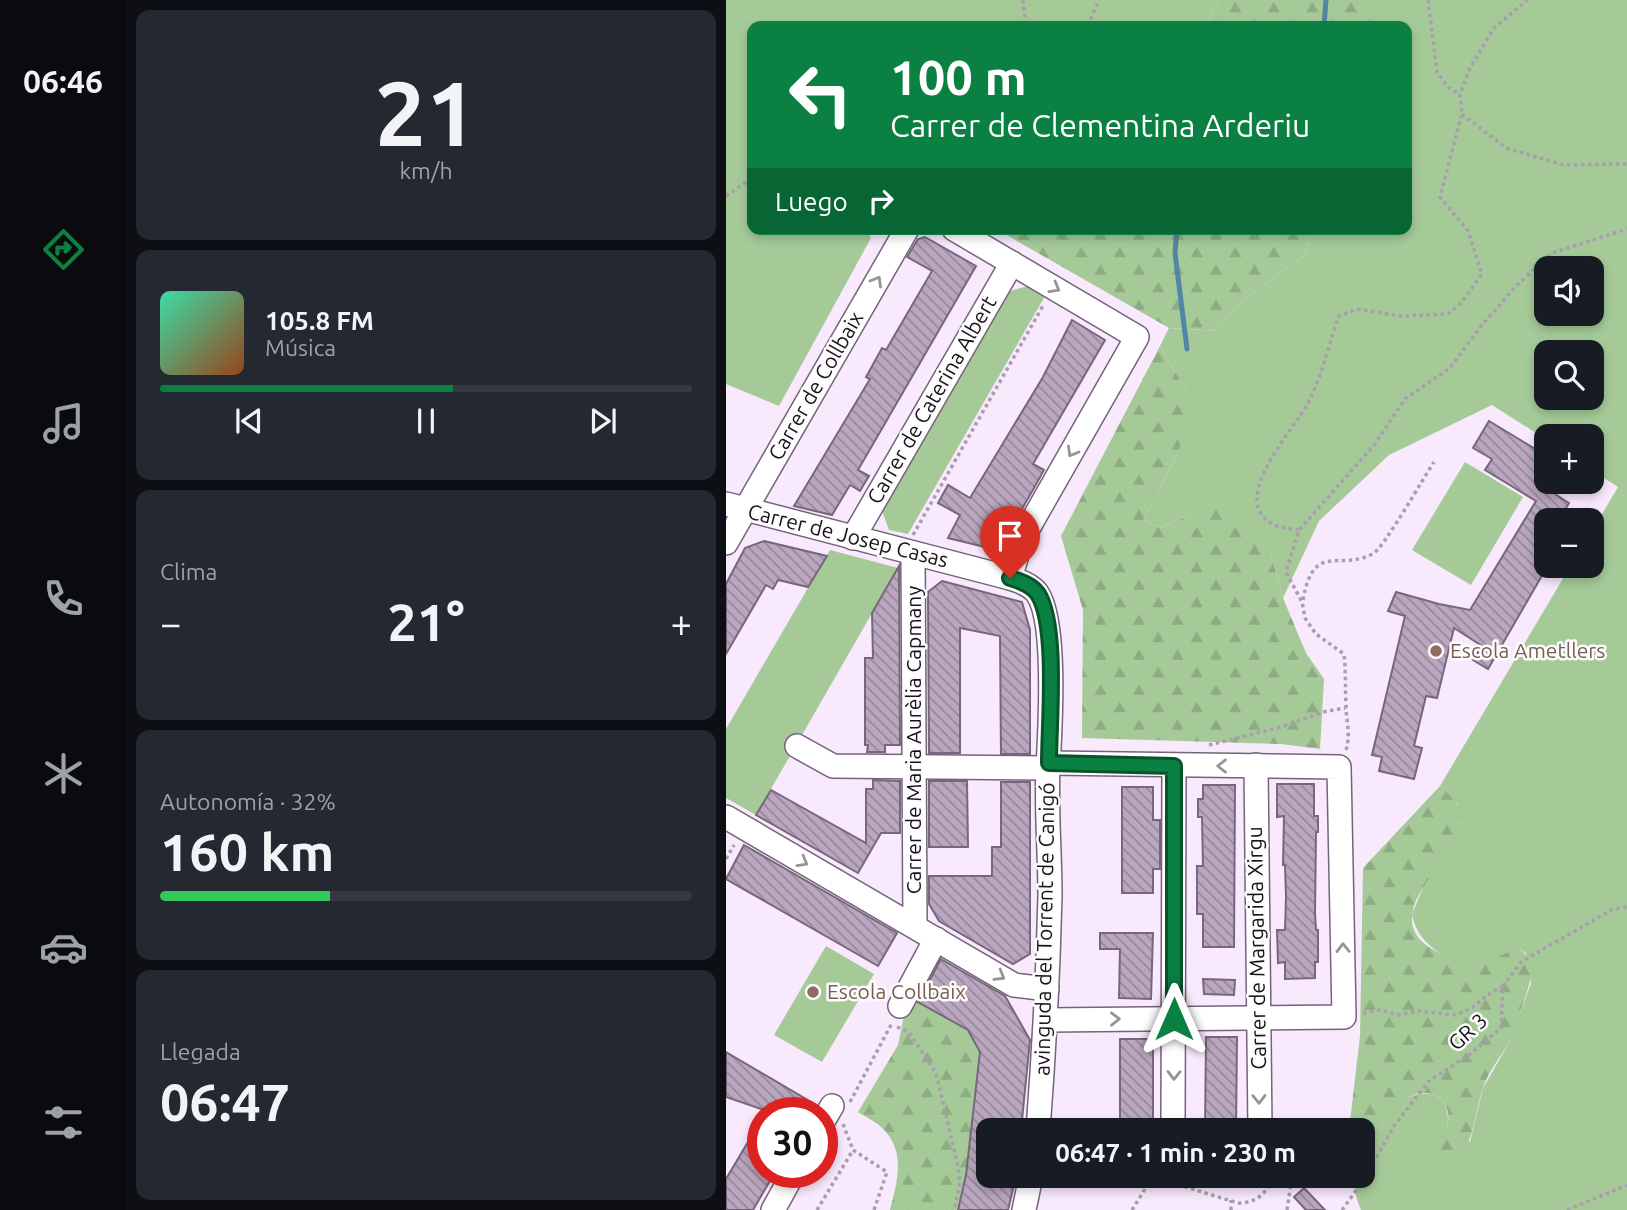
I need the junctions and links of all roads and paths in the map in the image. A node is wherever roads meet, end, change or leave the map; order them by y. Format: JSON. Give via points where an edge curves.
{"nodes":[{"id":1,"x":1023,"y":0,"type":"edge"},
{"id":2,"x":1099,"y":0,"type":"edge"},
{"id":3,"x":1428,"y":0,"type":"edge"},
{"id":4,"x":1527,"y":0,"type":"edge"},
{"id":5,"x":1024,"y":21,"type":"edge"},
{"id":6,"x":1090,"y":21,"type":"edge"},
{"id":7,"x":1460,"y":95,"type":"junction"},
{"id":8,"x":1462,"y":114,"type":"junction"},
{"id":9,"x":1627,"y":164,"type":"edge"},
{"id":10,"x":747,"y":181,"type":"edge"},
{"id":11,"x":726,"y":196,"type":"edge"},
{"id":12,"x":1627,"y":229,"type":"edge"},
{"id":13,"x":903,"y":235,"type":"edge"},
{"id":14,"x":964,"y":235,"type":"edge"},
{"id":15,"x":1012,"y":263,"type":"junction"},
{"id":16,"x":1054,"y":287,"type":"junction"},
{"id":17,"x":1434,"y":462,"type":"dead end"},
{"id":18,"x":735,"y":507,"type":"edge"},
{"id":19,"x":1299,"y":530,"type":"junction"},
{"id":20,"x":853,"y":538,"type":"junction"},
{"id":21,"x":726,"y":543,"type":"edge"},
{"id":22,"x":908,"y":552,"type":"junction"},
{"id":23,"x":1010,"y":578,"type":"junction"},
{"id":24,"x":1302,"y":602,"type":"junction"},
{"id":25,"x":1346,"y":708,"type":"junction"},
{"id":26,"x":797,"y":746,"type":"dead end"},
{"id":27,"x":1198,"y":747,"type":"dead end"},
{"id":28,"x":1049,"y":765,"type":"junction"},
{"id":29,"x":1256,"y":765,"type":"junction"},
{"id":30,"x":1174,"y":766,"type":"junction"},
{"id":31,"x":915,"y":767,"type":"junction"},
{"id":32,"x":1339,"y":767,"type":"junction"},
{"id":33,"x":726,"y":817,"type":"edge"},
{"id":34,"x":1627,"y":907,"type":"edge"},
{"id":35,"x":915,"y":926,"type":"junction"},
{"id":36,"x":936,"y":939,"type":"junction"},
{"id":37,"x":1503,"y":986,"type":"junction"},
{"id":38,"x":1047,"y":989,"type":"junction"},
{"id":39,"x":896,"y":1015,"type":"junction"},
{"id":40,"x":1344,"y":1017,"type":"junction"},
{"id":41,"x":1258,"y":1018,"type":"junction"},
{"id":42,"x":1174,"y":1019,"type":"junction"},
{"id":43,"x":1046,"y":1020,"type":"junction"},
{"id":44,"x":838,"y":1106,"type":"edge"},
{"id":45,"x":838,"y":1117,"type":"edge"},
{"id":46,"x":1039,"y":1118,"type":"edge"},
{"id":47,"x":1173,"y":1118,"type":"edge"},
{"id":48,"x":1260,"y":1118,"type":"edge"},
{"id":49,"x":853,"y":1150,"type":"junction"},
{"id":50,"x":1627,"y":1185,"type":"edge"},
{"id":51,"x":785,"y":1188,"type":"edge"},
{"id":52,"x":1029,"y":1188,"type":"edge"},
{"id":53,"x":1146,"y":1188,"type":"edge"},
{"id":54,"x":1190,"y":1188,"type":"edge"},
{"id":55,"x":1268,"y":1188,"type":"edge"},
{"id":56,"x":1290,"y":1188,"type":"edge"},
{"id":57,"x":1231,"y":1200,"type":"junction"},
{"id":58,"x":773,"y":1210,"type":"edge"},
{"id":59,"x":817,"y":1210,"type":"edge"},
{"id":60,"x":874,"y":1210,"type":"edge"},
{"id":61,"x":954,"y":1210,"type":"edge"},
{"id":62,"x":1024,"y":1210,"type":"edge"},
{"id":63,"x":1132,"y":1210,"type":"edge"},
{"id":64,"x":1231,"y":1210,"type":"edge"},
{"id":65,"x":1287,"y":1210,"type":"edge"},
{"id":66,"x":1341,"y":1210,"type":"edge"},
{"id":67,"x":1567,"y":1210,"type":"edge"}],
"edges":[{"from":1,"to":5,"type":"path"},
{"from":2,"to":6,"type":"path"},
{"from":3,"to":7,"type":"path","via":[[1437,72]]},
{"from":4,"to":7,"type":"path","via":[[1494,28]]},
{"from":7,"to":8,"type":"path"},
{"from":8,"to":9,"type":"path","via":[[1506,148],[1564,166]]},
{"from":8,"to":19,"type":"path","via":[[1440,197],[1468,231],[1482,274],[1448,314],[1401,316],[1357,309],[1339,316],[1309,402],[1267,465],[1256,494],[1262,515],[1276,526]]},
{"from":10,"to":11,"type":"path"},
{"from":12,"to":19,"type":"path","via":[[1552,253],[1518,284],[1450,368],[1405,399],[1375,444]]},
{"from":18,"to":13,"type":"street","name":"Carrer de Collbaix","one_way":true},
{"from":14,"to":15,"type":"street"},
{"from":15,"to":16,"type":"street"},
{"from":15,"to":20,"type":"street","name":"Carrer de Caterina Albert"},
{"from":16,"to":22,"type":"path"},
{"from":16,"to":23,"type":"street","one_way":true,"via":[[1137,337],[1022,539]]},
{"from":17,"to":24,"type":"path","via":[[1376,552],[1353,561],[1324,563],[1313,570]]},
{"from":18,"to":20,"type":"street","name":"Carrer de Josep Casas"},
{"from":18,"to":21,"type":"street","name":"Carrer de Collbaix"},
{"from":19,"to":24,"type":"path","via":[[1286,572]]},
{"from":20,"to":22,"type":"street","name":"Carrer de Josep Casas"},
{"from":22,"to":23,"type":"street","name":"Carrer de Josep Casas"},
{"from":22,"to":31,"type":"street","name":"Carrer de Maria Aurèlia Capmany"},
{"from":23,"to":28,"type":"street","name":"avinguda del Torrent de Canigó","via":[[1026,583],[1038,594],[1049,627]]},
{"from":24,"to":25,"type":"path","via":[[1305,618],[1316,634],[1344,654]]},
{"from":25,"to":27,"type":"path"},
{"from":25,"to":32,"type":"path","via":[[1349,739]]},
{"from":26,"to":31,"type":"street","via":[[833,766]]},
{"from":28,"to":30,"type":"street"},
{"from":28,"to":31,"type":"street"},
{"from":28,"to":38,"type":"street","name":"avinguda del Torrent de Canigó"},
{"from":29,"to":30,"type":"street","one_way":true},
{"from":29,"to":32,"type":"street"},
{"from":29,"to":41,"type":"street","name":"Carrer de Margarida Xirgu"},
{"from":30,"to":42,"type":"street"},
{"from":31,"to":35,"type":"street","name":"Carrer de Maria Aurèlia Capmany"},
{"from":40,"to":32,"type":"street","one_way":true},
{"from":33,"to":35,"type":"street","one_way":true},
{"from":34,"to":37,"type":"path","via":[[1613,909],[1521,962]]},
{"from":35,"to":36,"type":"street"},
{"from":36,"to":38,"type":"street","one_way":true,"via":[[1014,985]]},
{"from":36,"to":39,"type":"street"},
{"from":37,"to":40,"type":"path","via":[[1456,1015],[1418,1011],[1398,1015],[1380,1010]]},
{"from":37,"to":66,"type":"path","name":"GR 3","via":[[1501,1028],[1429,1082],[1394,1126]]},
{"from":38,"to":43,"type":"street","name":"avinguda del Torrent de Canigó"},
{"from":39,"to":44,"type":"path"},
{"from":39,"to":61,"type":"path","via":[[936,1073],[958,1167]]},
{"from":40,"to":41,"type":"street"},
{"from":41,"to":42,"type":"street"},
{"from":41,"to":48,"type":"street","name":"Carrer de Margarida Xirgu","one_way":true},
{"from":43,"to":42,"type":"street","one_way":true},
{"from":42,"to":47,"type":"street","one_way":true},
{"from":43,"to":46,"type":"street","name":"avinguda del Torrent de Canigó"},
{"from":45,"to":49,"type":"path"},
{"from":49,"to":59,"type":"path"},
{"from":49,"to":60,"type":"path","via":[[887,1172]]},
{"from":50,"to":67,"type":"path"},
{"from":51,"to":58,"type":"street"},
{"from":52,"to":62,"type":"street"},
{"from":53,"to":63,"type":"path"},
{"from":54,"to":57,"type":"path"},
{"from":55,"to":57,"type":"path","via":[[1255,1200]]},
{"from":56,"to":65,"type":"path"},
{"from":57,"to":64,"type":"path"}]}
